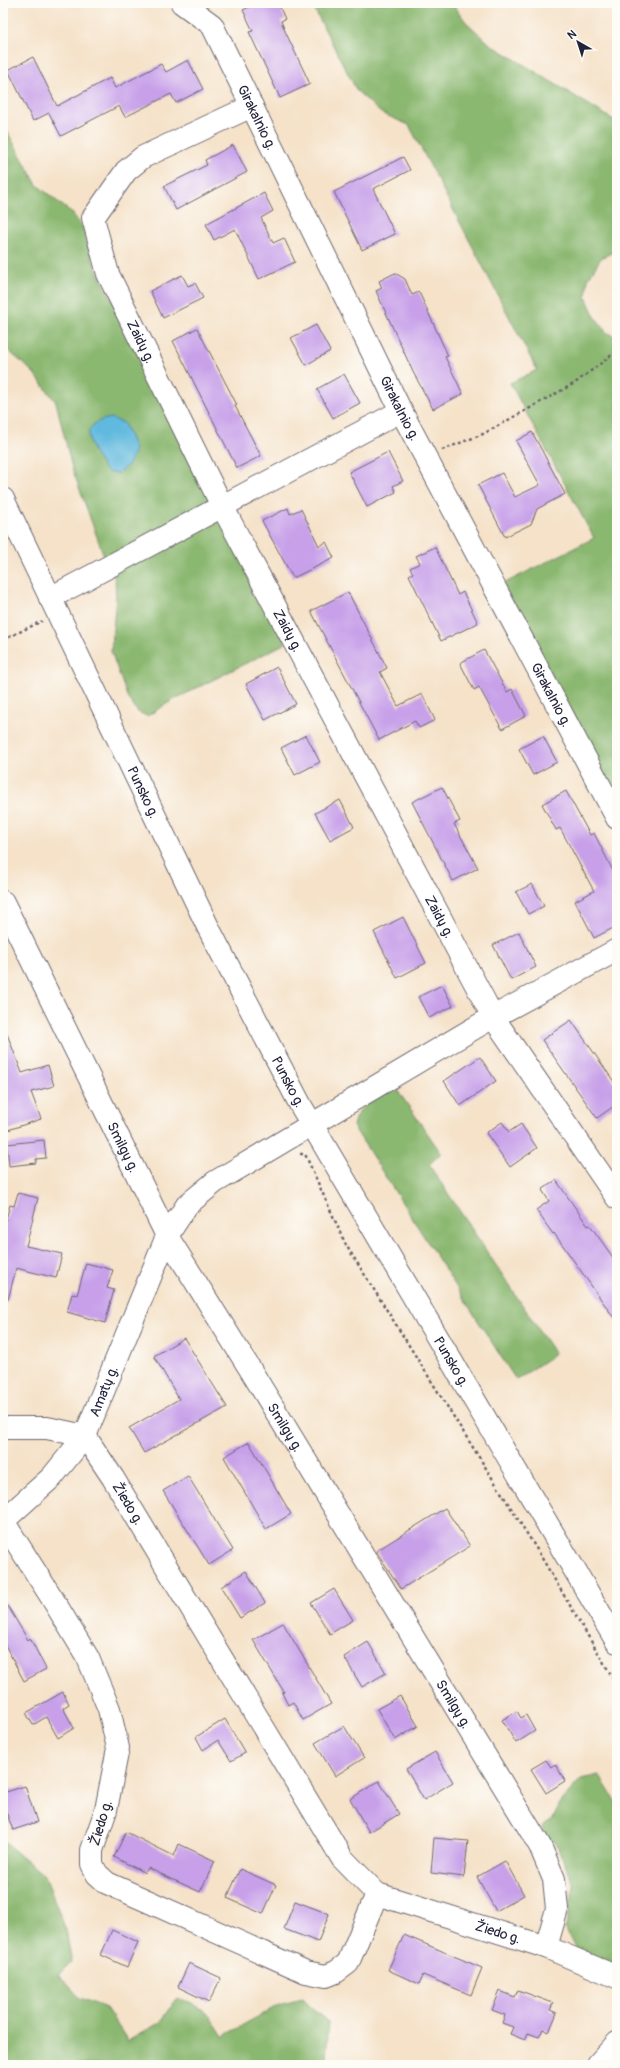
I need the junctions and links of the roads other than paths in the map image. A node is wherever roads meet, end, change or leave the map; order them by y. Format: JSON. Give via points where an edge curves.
{"nodes":[{"id":1,"x":182,"y":3,"type":"edge"},
{"id":2,"x":252,"y":106,"type":"junction"},
{"id":3,"x":401,"y":411,"type":"junction"},
{"id":4,"x":3,"y":499,"type":"edge"},
{"id":5,"x":222,"y":506,"type":"junction"},
{"id":6,"x":55,"y":607,"type":"junction"},
{"id":7,"x":617,"y":818,"type":"edge"},
{"id":8,"x":3,"y":902,"type":"edge"},
{"id":9,"x":617,"y":950,"type":"edge"},
{"id":10,"x":493,"y":1017,"type":"junction"},
{"id":11,"x":312,"y":1125,"type":"junction"},
{"id":12,"x":617,"y":1198,"type":"edge"},
{"id":13,"x":167,"y":1236,"type":"junction"},
{"id":14,"x":3,"y":1428,"type":"edge"},
{"id":15,"x":85,"y":1436,"type":"junction"},
{"id":16,"x":3,"y":1521,"type":"edge"},
{"id":17,"x":617,"y":1642,"type":"edge"},
{"id":18,"x":377,"y":1894,"type":"junction"},
{"id":19,"x":546,"y":1947,"type":"junction"},
{"id":20,"x":617,"y":1977,"type":"edge"},
{"id":21,"x":617,"y":2043,"type":"edge"},
{"id":22,"x":598,"y":2064,"type":"dead end"}],
"edges":[{"from":1,"to":2,"type":"street","name":"Girakalnio g.","via":[[212,25]]},
{"from":2,"to":3,"type":"street","name":"Girakalnio g."},
{"from":2,"to":5,"type":"street","name":"Zaidų g.","via":[[143,157],[126,171],[93,218],[108,274]]},
{"from":3,"to":5,"type":"street"},
{"from":3,"to":7,"type":"street","name":"Girakalnio g."},
{"from":4,"to":6,"type":"street","name":"Punsko g."},
{"from":5,"to":6,"type":"street"},
{"from":5,"to":10,"type":"street","name":"Zaidų g."},
{"from":6,"to":11,"type":"street","name":"Punsko g.","via":[[209,929]]},
{"from":8,"to":13,"type":"street","name":"Smilgų g."},
{"from":9,"to":10,"type":"street","name":"Amatų g."},
{"from":10,"to":11,"type":"street","name":"Amatų g."},
{"from":10,"to":12,"type":"street","name":"Zaidų g."},
{"from":11,"to":13,"type":"street","name":"Amatų g.","via":[[215,1182],[188,1205]]},
{"from":11,"to":17,"type":"street","name":"Punsko g."},
{"from":13,"to":15,"type":"street","name":"Amatų g."},
{"from":13,"to":19,"type":"street","name":"Smilgų g.","via":[[540,1846],[554,1879],[557,1909]]},
{"from":14,"to":15,"type":"street","via":[[46,1428]]},
{"from":15,"to":16,"type":"street","name":"Amatų g.","via":[[52,1477]]},
{"from":15,"to":18,"type":"street","name":"Žiedo g.","via":[[113,1478],[342,1858]]},
{"from":16,"to":18,"type":"street","name":"Žiedo g.","via":[[88,1658],[109,1709],[118,1748],[106,1810],[92,1850],[92,1864],[97,1874],[107,1883],[299,1969],[326,1976],[348,1963]]},
{"from":18,"to":19,"type":"street","name":"Žiedo g."},
{"from":19,"to":20,"type":"street","name":"Žiedo g."},
{"from":21,"to":22,"type":"street"}]}
